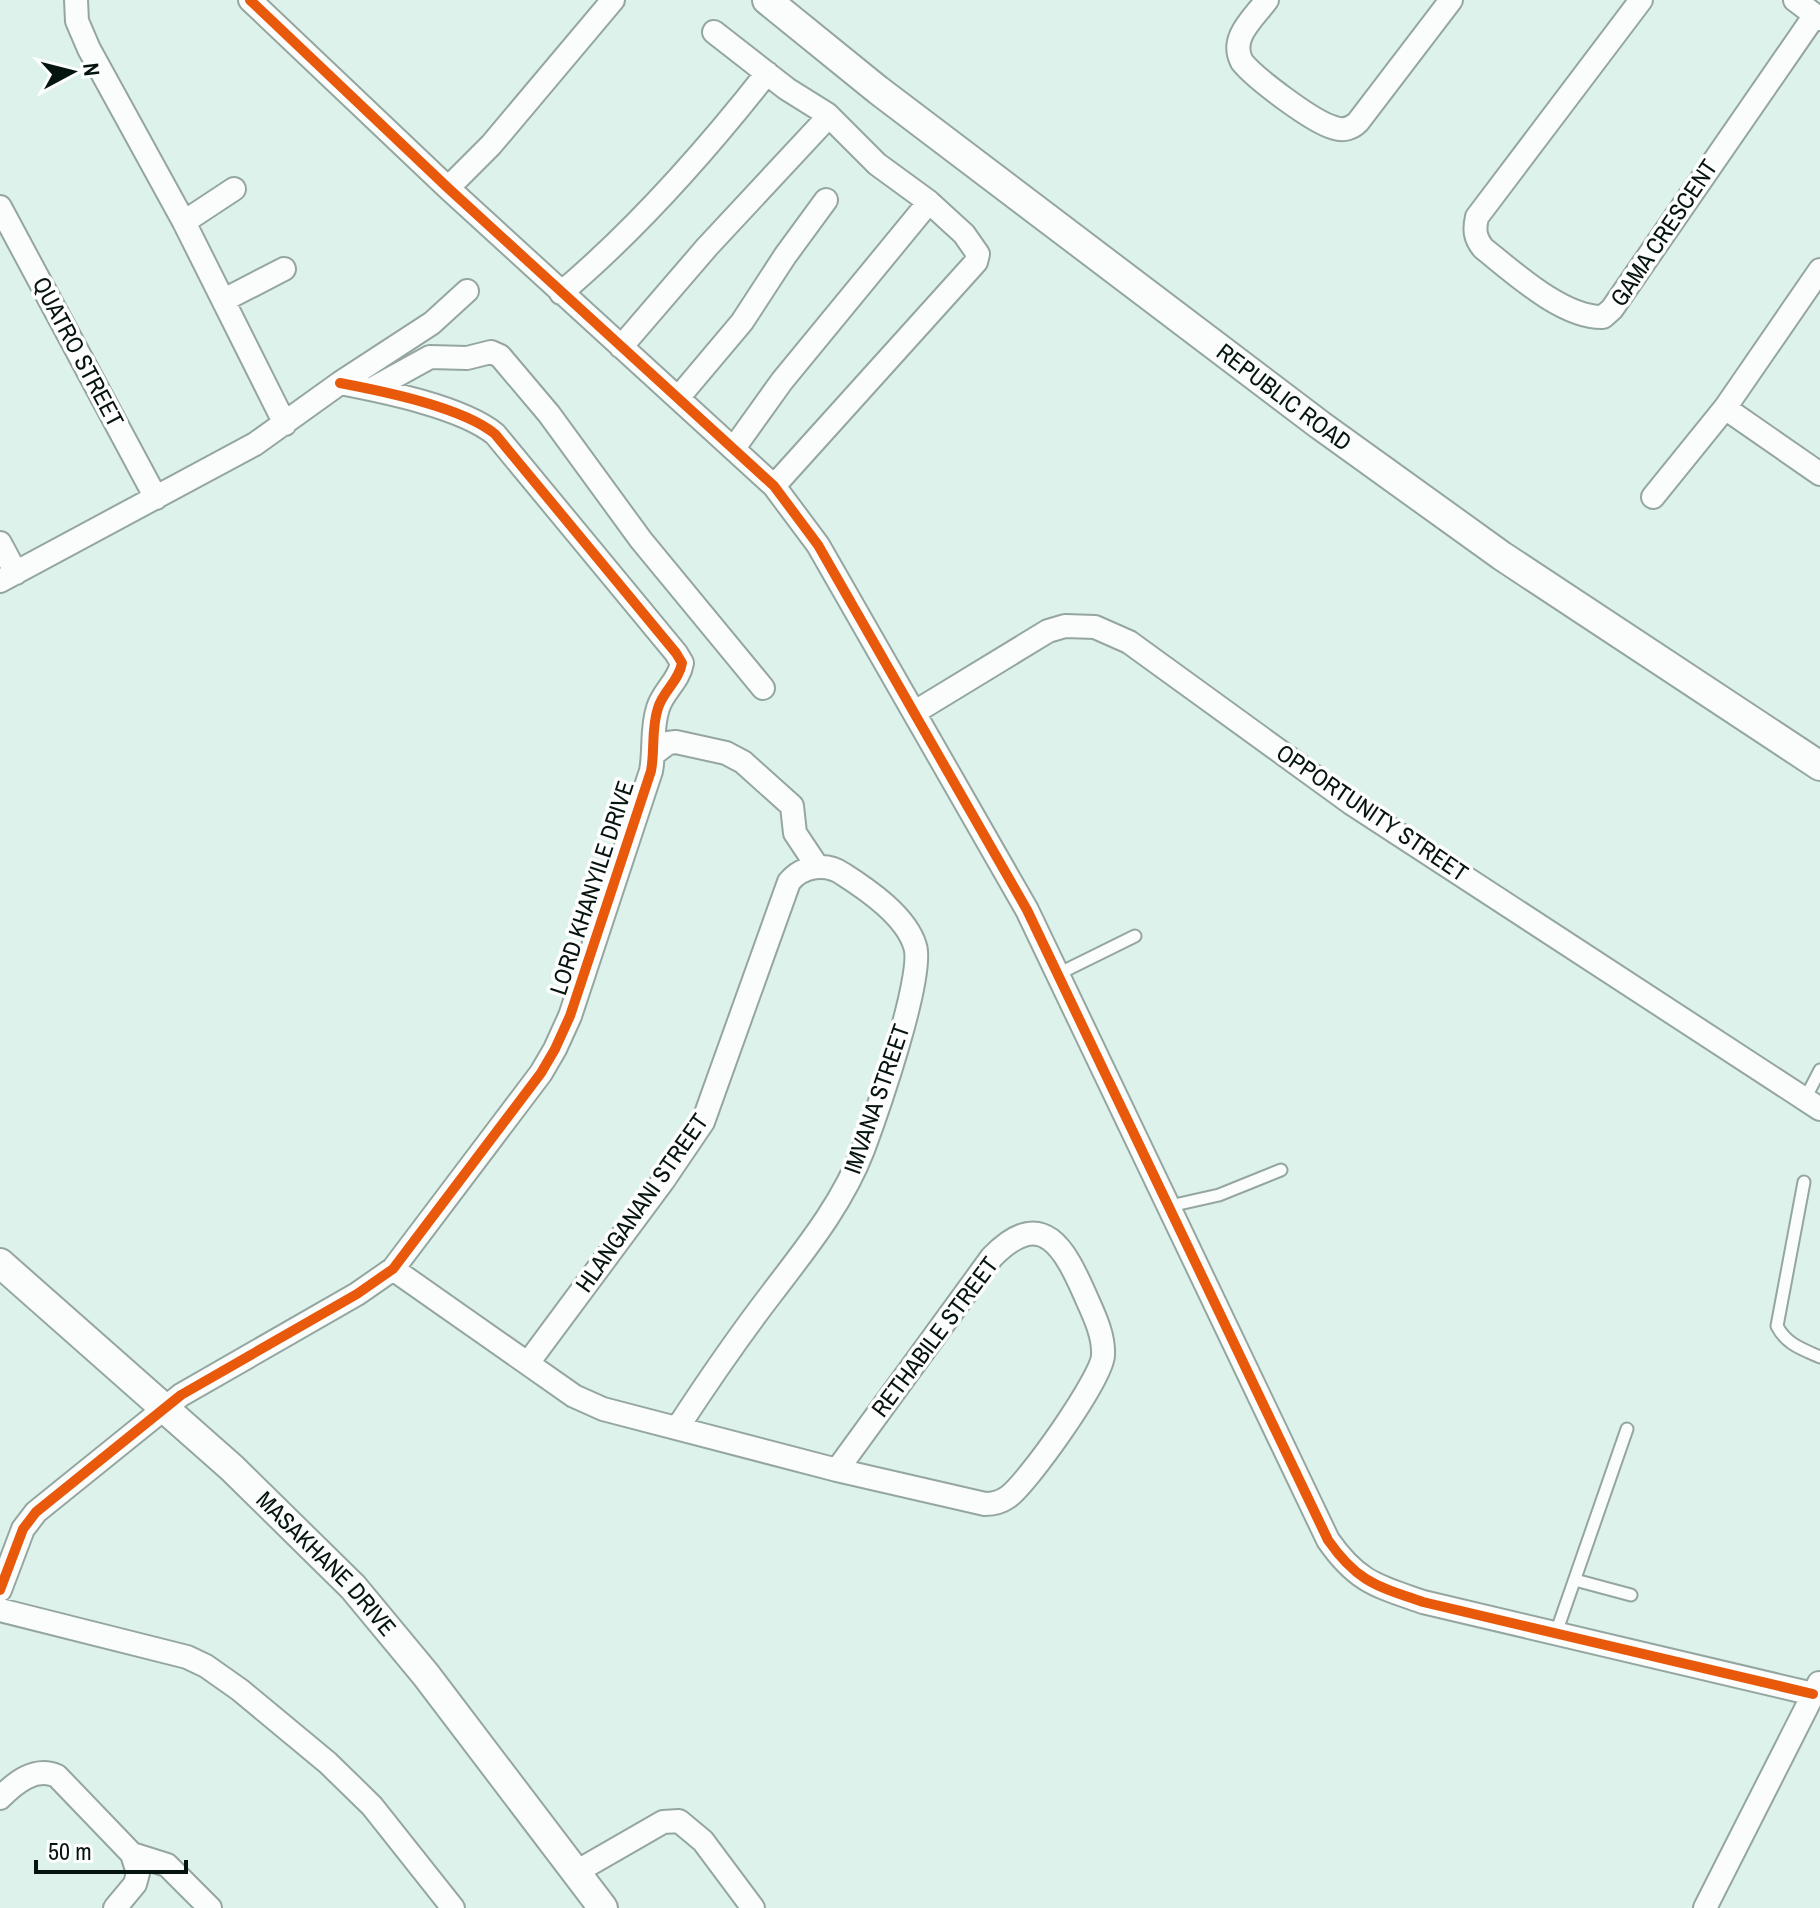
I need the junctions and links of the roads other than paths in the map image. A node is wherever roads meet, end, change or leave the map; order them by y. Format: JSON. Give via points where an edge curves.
{"nodes":[{"id":1,"x":76,"y":0,"type":"edge"},
{"id":2,"x":250,"y":0,"type":"edge"},
{"id":3,"x":613,"y":0,"type":"edge"},
{"id":4,"x":767,"y":0,"type":"edge"},
{"id":5,"x":1267,"y":0,"type":"edge"},
{"id":6,"x":1451,"y":0,"type":"edge"},
{"id":7,"x":1641,"y":0,"type":"edge"},
{"id":8,"x":1795,"y":0,"type":"edge"},
{"id":9,"x":1818,"y":17,"type":"edge"},
{"id":10,"x":714,"y":32,"type":"dead end"},
{"id":11,"x":767,"y":73,"type":"junction"},
{"id":12,"x":829,"y":116,"type":"junction"},
{"id":13,"x":448,"y":188,"type":"junction"},
{"id":14,"x":234,"y":189,"type":"dead end"},
{"id":15,"x":826,"y":200,"type":"dead end"},
{"id":16,"x":929,"y":202,"type":"junction"},
{"id":17,"x":0,"y":207,"type":"edge"},
{"id":18,"x":184,"y":222,"type":"junction"},
{"id":19,"x":284,"y":269,"type":"dead end"},
{"id":20,"x":1820,"y":270,"type":"edge"},
{"id":21,"x":467,"y":291,"type":"dead end"},
{"id":22,"x":561,"y":293,"type":"junction"},
{"id":23,"x":224,"y":300,"type":"junction"},
{"id":24,"x":621,"y":347,"type":"junction"},
{"id":25,"x":340,"y":383,"type":"junction"},
{"id":26,"x":372,"y":389,"type":"junction"},
{"id":27,"x":678,"y":398,"type":"junction"},
{"id":28,"x":1725,"y":408,"type":"junction"},
{"id":29,"x":285,"y":424,"type":"junction"},
{"id":30,"x":734,"y":448,"type":"junction"},
{"id":31,"x":1820,"y":474,"type":"edge"},
{"id":32,"x":774,"y":486,"type":"junction"},
{"id":33,"x":1653,"y":497,"type":"dead end"},
{"id":34,"x":156,"y":498,"type":"junction"},
{"id":35,"x":0,"y":543,"type":"edge"},
{"id":36,"x":8,"y":577,"type":"edge"},
{"id":37,"x":763,"y":688,"type":"dead end"},
{"id":38,"x":915,"y":712,"type":"junction"},
{"id":39,"x":655,"y":753,"type":"junction"},
{"id":40,"x":1820,"y":766,"type":"edge"},
{"id":41,"x":817,"y":866,"type":"junction"},
{"id":42,"x":1135,"y":936,"type":"dead end"},
{"id":43,"x":1058,"y":974,"type":"junction"},
{"id":44,"x":1820,"y":1070,"type":"edge"},
{"id":45,"x":1812,"y":1104,"type":"edge"},
{"id":46,"x":1281,"y":1170,"type":"dead end"},
{"id":47,"x":1804,"y":1182,"type":"dead end"},
{"id":48,"x":1170,"y":1206,"type":"junction"},
{"id":49,"x":0,"y":1263,"type":"edge"},
{"id":50,"x":393,"y":1269,"type":"junction"},
{"id":51,"x":1820,"y":1357,"type":"edge"},
{"id":52,"x":528,"y":1363,"type":"junction"},
{"id":53,"x":163,"y":1408,"type":"junction"},
{"id":54,"x":678,"y":1427,"type":"junction"},
{"id":55,"x":1627,"y":1429,"type":"dead end"},
{"id":56,"x":837,"y":1470,"type":"junction"},
{"id":57,"x":1575,"y":1580,"type":"junction"},
{"id":58,"x":0,"y":1590,"type":"edge"},
{"id":59,"x":1631,"y":1595,"type":"dead end"},
{"id":60,"x":0,"y":1610,"type":"edge"},
{"id":61,"x":1556,"y":1633,"type":"junction"},
{"id":62,"x":1817,"y":1688,"type":"edge"},
{"id":63,"x":0,"y":1798,"type":"edge"},
{"id":64,"x":132,"y":1854,"type":"junction"},
{"id":65,"x":576,"y":1872,"type":"junction"},
{"id":66,"x":115,"y":1908,"type":"edge"},
{"id":67,"x":210,"y":1908,"type":"edge"},
{"id":68,"x":453,"y":1908,"type":"edge"},
{"id":69,"x":603,"y":1908,"type":"edge"},
{"id":70,"x":753,"y":1908,"type":"edge"},
{"id":71,"x":1705,"y":1908,"type":"edge"}],
"edges":[{"from":1,"to":18,"type":"street","via":[[82,34]]},
{"from":2,"to":13,"type":"street"},
{"from":3,"to":13,"type":"street"},
{"from":4,"to":40,"type":"street","name":"REPUBLIC ROAD","via":[[1320,425],[1502,556]]},
{"from":5,"to":6,"type":"street","via":[[1237,42],[1242,62],[1306,113],[1341,129],[1358,122]]},
{"from":7,"to":9,"type":"street","name":"GAMA CRESCENT","via":[[1477,217],[1475,227],[1483,248],[1586,317],[1603,317],[1612,309]]},
{"from":8,"to":9,"type":"street"},
{"from":10,"to":11,"type":"street"},
{"from":11,"to":12,"type":"street"},
{"from":11,"to":22,"type":"street","via":[[650,208]]},
{"from":12,"to":16,"type":"street","via":[[877,164]]},
{"from":12,"to":24,"type":"street"},
{"from":13,"to":22,"type":"street"},
{"from":14,"to":18,"type":"street"},
{"from":15,"to":27,"type":"street","via":[[742,322]]},
{"from":16,"to":30,"type":"street","via":[[782,381]]},
{"from":16,"to":32,"type":"street","via":[[976,249],[976,262]]},
{"from":17,"to":34,"type":"street","name":"QUATRO STREET"},
{"from":18,"to":23,"type":"street"},
{"from":19,"to":23,"type":"street"},
{"from":20,"to":28,"type":"street"},
{"from":21,"to":25,"type":"street","via":[[432,323]]},
{"from":22,"to":24,"type":"street"},
{"from":23,"to":29,"type":"street"},
{"from":24,"to":27,"type":"street"},
{"from":25,"to":26,"type":"street","name":"LORD KHANYILE DRIVE"},
{"from":25,"to":29,"type":"street"},
{"from":26,"to":37,"type":"street","via":[[430,357],[467,358],[491,352],[500,356]]},
{"from":26,"to":39,"type":"street","name":"LORD KHANYILE DRIVE","via":[[465,417],[495,434],[676,653],[681,667],[658,706]]},
{"from":27,"to":30,"type":"street"},
{"from":28,"to":31,"type":"street"},
{"from":28,"to":33,"type":"street"},
{"from":29,"to":34,"type":"street"},
{"from":30,"to":32,"type":"street"},
{"from":32,"to":38,"type":"street","via":[[818,545]]},
{"from":34,"to":36,"type":"street"},
{"from":35,"to":36,"type":"street"},
{"from":38,"to":43,"type":"street"},
{"from":38,"to":45,"type":"street","name":"OPPORTUNITY STREET","via":[[1048,631],[1077,625],[1111,632],[1351,803]]},
{"from":39,"to":41,"type":"street","via":[[668,743],[687,743],[743,762],[792,806],[795,833]]},
{"from":39,"to":50,"type":"street","name":"LORD KHANYILE DRIVE","via":[[555,1049]]},
{"from":41,"to":52,"type":"street","name":"HLANGANANI STREET","via":[[798,873],[784,892],[703,1122]]},
{"from":41,"to":54,"type":"street","name":"IMVANA STREET","via":[[846,875],[907,929],[917,950],[914,989],[863,1148],[839,1201]]},
{"from":42,"to":43,"type":"lane"},
{"from":43,"to":48,"type":"street"},
{"from":44,"to":45,"type":"lane"},
{"from":46,"to":48,"type":"lane","via":[[1219,1195]]},
{"from":47,"to":51,"type":"lane","via":[[1777,1326],[1794,1346]]},
{"from":48,"to":61,"type":"street","via":[[1328,1540],[1349,1567],[1364,1580],[1423,1602]]},
{"from":49,"to":53,"type":"street","name":"MASAKHANE DRIVE"},
{"from":50,"to":52,"type":"street","name":"RETHABILE STREET"},
{"from":50,"to":53,"type":"street","name":"LORD KHANYILE DRIVE"},
{"from":52,"to":54,"type":"street","name":"RETHABILE STREET","via":[[586,1402]]},
{"from":53,"to":58,"type":"street","name":"LORD KHANYILE DRIVE","via":[[36,1512],[23,1529]]},
{"from":53,"to":65,"type":"street","name":"MASAKHANE DRIVE","via":[[353,1587]]},
{"from":54,"to":56,"type":"street","name":"RETHABILE STREET"},
{"from":55,"to":57,"type":"lane"},
{"from":56,"to":56,"type":"street","name":"RETHABILE STREET","via":[[985,1504],[1013,1493],[1093,1385],[1103,1356],[1099,1328],[1075,1271],[1051,1239],[1043,1234],[1018,1236],[992,1257]]},
{"from":57,"to":59,"type":"lane"},
{"from":57,"to":61,"type":"lane"},
{"from":60,"to":68,"type":"street","via":[[206,1666],[307,1744],[361,1796]]},
{"from":61,"to":62,"type":"street"},
{"from":62,"to":71,"type":"street"},
{"from":63,"to":64,"type":"street","via":[[30,1775],[52,1773]]},
{"from":64,"to":66,"type":"street","via":[[137,1877]]},
{"from":64,"to":67,"type":"street","via":[[167,1865]]},
{"from":65,"to":69,"type":"street","name":"MASAKHANE DRIVE"},
{"from":65,"to":70,"type":"street","via":[[663,1822],[679,1821],[703,1841]]}]}
